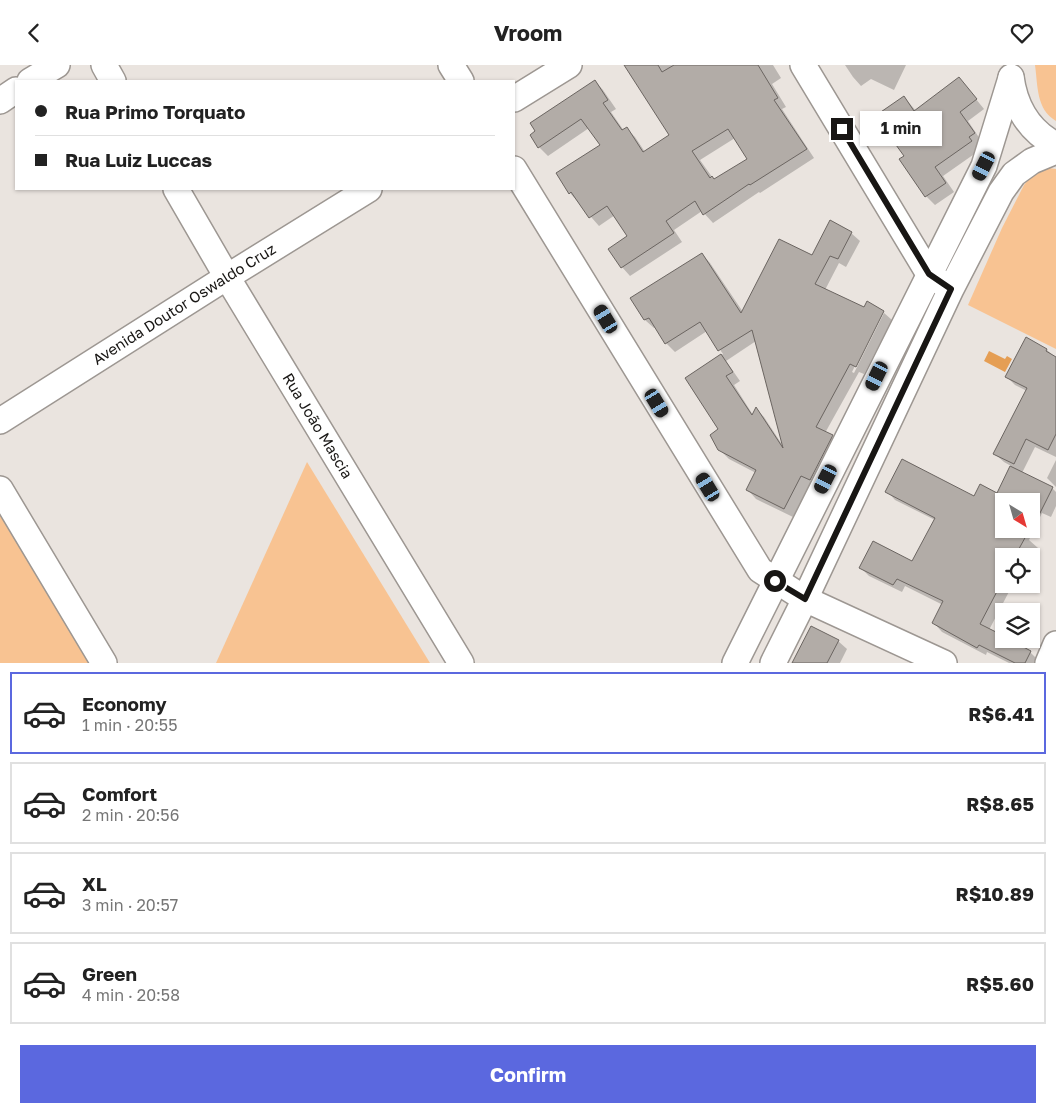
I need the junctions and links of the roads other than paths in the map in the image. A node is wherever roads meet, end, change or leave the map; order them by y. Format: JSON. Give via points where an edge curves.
{"nodes":[{"id":1,"x":57,"y":65,"type":"edge"},
{"id":2,"x":104,"y":65,"type":"edge"},
{"id":3,"x":451,"y":65,"type":"edge"},
{"id":4,"x":569,"y":65,"type":"edge"},
{"id":5,"x":803,"y":65,"type":"edge"},
{"id":6,"x":1011,"y":71,"type":"edge"},
{"id":7,"x":32,"y":80,"type":"edge"},
{"id":8,"x":112,"y":80,"type":"edge"},
{"id":9,"x":460,"y":80,"type":"edge"},
{"id":10,"x":15,"y":91,"type":"edge"},
{"id":11,"x":515,"y":98,"type":"edge"},
{"id":12,"x":0,"y":101,"type":"edge"},
{"id":13,"x":1056,"y":145,"type":"edge"},
{"id":14,"x":1056,"y":151,"type":"edge"},
{"id":15,"x":515,"y":171,"type":"edge"},
{"id":16,"x":177,"y":190,"type":"edge"},
{"id":17,"x":367,"y":190,"type":"edge"},
{"id":18,"x":929,"y":274,"type":"junction"},
{"id":19,"x":227,"y":277,"type":"junction"},
{"id":20,"x":951,"y":289,"type":"junction"},
{"id":21,"x":0,"y":421,"type":"edge"},
{"id":22,"x":0,"y":489,"type":"edge"},
{"id":23,"x":775,"y":581,"type":"junction"},
{"id":24,"x":805,"y":599,"type":"junction"},
{"id":25,"x":1056,"y":644,"type":"edge"},
{"id":26,"x":104,"y":663,"type":"edge"},
{"id":27,"x":461,"y":663,"type":"edge"},
{"id":28,"x":735,"y":663,"type":"edge"},
{"id":29,"x":773,"y":663,"type":"edge"},
{"id":30,"x":944,"y":663,"type":"edge"},
{"id":31,"x":1048,"y":663,"type":"edge"}],
"edges":[{"from":1,"to":7,"type":"street"},
{"from":2,"to":8,"type":"street"},
{"from":3,"to":9,"type":"street"},
{"from":4,"to":11,"type":"street"},
{"from":5,"to":18,"type":"street"},
{"from":6,"to":13,"type":"street","via":[[1014,96],[1021,113],[1046,140]]},
{"from":6,"to":18,"type":"street","via":[[984,166]]},
{"from":10,"to":12,"type":"street"},
{"from":14,"to":20,"type":"street","via":[[1032,161],[1014,175],[1001,192]]},
{"from":15,"to":23,"type":"street","via":[[760,570]]},
{"from":16,"to":19,"type":"street","name":"Rua João Mascia"},
{"from":17,"to":19,"type":"street","name":"Avenida Doutor Oswaldo Cruz"},
{"from":18,"to":20,"type":"street"},
{"from":18,"to":23,"type":"street"},
{"from":19,"to":21,"type":"street","name":"Avenida Doutor Oswaldo Cruz"},
{"from":19,"to":27,"type":"street","name":"Rua João Mascia"},
{"from":20,"to":24,"type":"street"},
{"from":22,"to":26,"type":"street"},
{"from":23,"to":24,"type":"street"},
{"from":23,"to":28,"type":"street"},
{"from":24,"to":29,"type":"street"},
{"from":24,"to":30,"type":"street"},
{"from":25,"to":31,"type":"street"}]}
